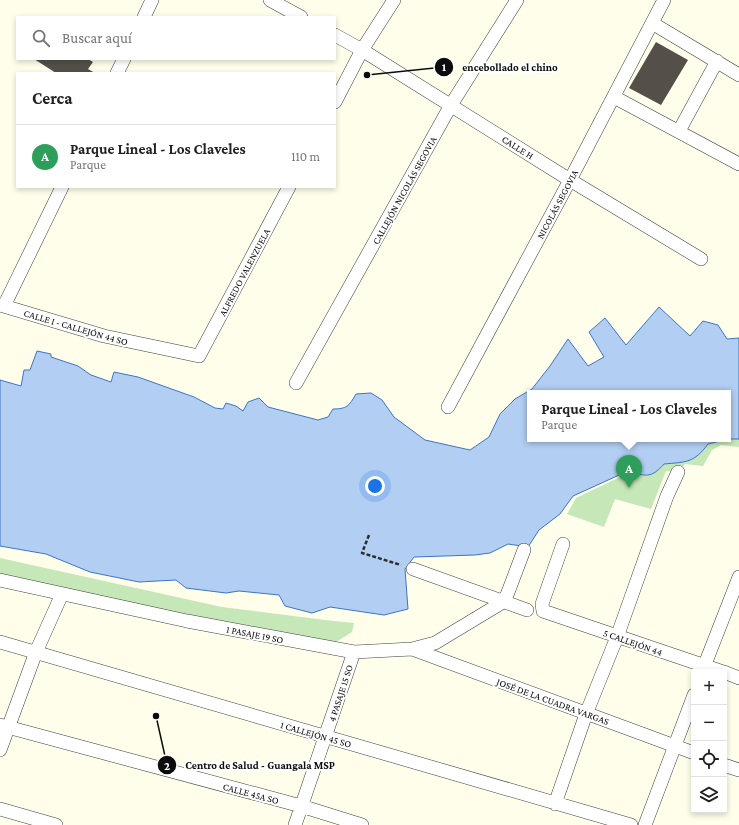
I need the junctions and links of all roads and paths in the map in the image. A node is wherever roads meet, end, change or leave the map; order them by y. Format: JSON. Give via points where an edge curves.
{"nodes":[{"id":1,"x":152,"y":0,"type":"edge"},
{"id":2,"x":270,"y":0,"type":"edge"},
{"id":3,"x":394,"y":0,"type":"edge"},
{"id":4,"x":517,"y":0,"type":"edge"},
{"id":5,"x":664,"y":0,"type":"edge"},
{"id":6,"x":144,"y":16,"type":"edge"},
{"id":7,"x":299,"y":16,"type":"edge"},
{"id":8,"x":652,"y":23,"type":"junction"},
{"id":9,"x":336,"y":37,"type":"edge"},
{"id":10,"x":362,"y":50,"type":"junction"},
{"id":11,"x":124,"y":60,"type":"edge"},
{"id":12,"x":717,"y":62,"type":"junction"},
{"id":13,"x":118,"y":72,"type":"edge"},
{"id":14,"x":739,"y":75,"type":"edge"},
{"id":15,"x":614,"y":97,"type":"junction"},
{"id":16,"x":336,"y":100,"type":"edge"},
{"id":17,"x":451,"y":106,"type":"junction"},
{"id":18,"x":679,"y":131,"type":"junction"},
{"id":19,"x":739,"y":164,"type":"edge"},
{"id":20,"x":570,"y":180,"type":"junction"},
{"id":21,"x":61,"y":188,"type":"edge"},
{"id":22,"x":288,"y":188,"type":"edge"},
{"id":23,"x":701,"y":259,"type":"dead end"},
{"id":24,"x":2,"y":306,"type":"edge"},
{"id":25,"x":199,"y":356,"type":"joint"},
{"id":26,"x":296,"y":383,"type":"dead end"},
{"id":27,"x":448,"y":407,"type":"dead end"},
{"id":28,"x":678,"y":472,"type":"dead end"},
{"id":29,"x":369,"y":535,"type":"dead end"},
{"id":30,"x":563,"y":544,"type":"dead end"},
{"id":31,"x":524,"y":550,"type":"dead end"},
{"id":32,"x":413,"y":569,"type":"joint"},
{"id":33,"x":0,"y":580,"type":"edge"},
{"id":34,"x":737,"y":586,"type":"edge"},
{"id":35,"x":62,"y":594,"type":"junction"},
{"id":36,"x":503,"y":602,"type":"junction"},
{"id":37,"x":527,"y":610,"type":"dead end"},
{"id":38,"x":617,"y":637,"type":"junction"},
{"id":39,"x":0,"y":642,"type":"edge"},
{"id":40,"x":412,"y":649,"type":"junction"},
{"id":41,"x":36,"y":652,"type":"junction"},
{"id":42,"x":354,"y":652,"type":"junction"},
{"id":43,"x":704,"y":669,"type":"edge"},
{"id":44,"x":727,"y":674,"type":"edge"},
{"id":45,"x":739,"y":678,"type":"edge"},
{"id":46,"x":691,"y":703,"type":"edge"},
{"id":47,"x":586,"y":714,"type":"junction"},
{"id":48,"x":4,"y":726,"type":"edge"},
{"id":49,"x":326,"y":737,"type":"junction"},
{"id":50,"x":675,"y":746,"type":"junction"},
{"id":51,"x":0,"y":750,"type":"edge"},
{"id":52,"x":691,"y":753,"type":"edge"},
{"id":53,"x":727,"y":766,"type":"edge"},
{"id":54,"x":739,"y":770,"type":"edge"},
{"id":55,"x":555,"y":804,"type":"junction"},
{"id":56,"x":302,"y":806,"type":"junction"},
{"id":57,"x":0,"y":809,"type":"edge"},
{"id":58,"x":56,"y":825,"type":"edge"},
{"id":59,"x":295,"y":825,"type":"edge"},
{"id":60,"x":362,"y":825,"type":"edge"},
{"id":61,"x":631,"y":825,"type":"edge"},
{"id":62,"x":645,"y":825,"type":"edge"}],
"edges":[{"from":1,"to":6,"type":"street"},
{"from":2,"to":7,"type":"street"},
{"from":3,"to":10,"type":"street"},
{"from":4,"to":17,"type":"street","name":"CALLEJÓN NICOLÁS SEGOVIA"},
{"from":5,"to":8,"type":"street","name":"NICOLÁS SEGOVIA"},
{"from":8,"to":12,"type":"street"},
{"from":8,"to":15,"type":"street","name":"NICOLÁS SEGOVIA"},
{"from":9,"to":10,"type":"street","name":"CALLE H"},
{"from":10,"to":16,"type":"street"},
{"from":10,"to":17,"type":"street","name":"CALLE H"},
{"from":11,"to":13,"type":"street"},
{"from":12,"to":14,"type":"street"},
{"from":12,"to":18,"type":"street"},
{"from":15,"to":18,"type":"street"},
{"from":15,"to":20,"type":"street","name":"NICOLÁS SEGOVIA"},
{"from":17,"to":20,"type":"street","name":"CALLE H"},
{"from":17,"to":26,"type":"street","name":"CALLEJÓN NICOLÁS SEGOVIA"},
{"from":18,"to":19,"type":"street"},
{"from":20,"to":23,"type":"street","name":"CALLE H"},
{"from":20,"to":27,"type":"street","name":"NICOLÁS SEGOVIA"},
{"from":21,"to":24,"type":"street"},
{"from":22,"to":25,"type":"street","name":"ALFREDO VALENZUELA"},
{"from":24,"to":25,"type":"street","name":"CALLE I - CALLEJÓN 44 SO","via":[[104,336]]},
{"from":28,"to":38,"type":"street"},
{"from":29,"to":32,"type":"path","via":[[362,553]]},
{"from":30,"to":38,"type":"street","name":"5 CALLEJÓN 44","via":[[542,604],[543,611]]},
{"from":31,"to":36,"type":"street"},
{"from":32,"to":36,"type":"street"},
{"from":33,"to":35,"type":"street","name":"1 PASAJE 19 SO"},
{"from":34,"to":43,"type":"street"},
{"from":35,"to":41,"type":"street"},
{"from":35,"to":42,"type":"street","name":"1 PASAJE 19 SO","via":[[195,623]]},
{"from":36,"to":37,"type":"street"},
{"from":36,"to":40,"type":"street","name":"1 PASAJE 19 SO","via":[[435,642]]},
{"from":38,"to":43,"type":"street","name":"5 CALLEJÓN 44"},
{"from":38,"to":47,"type":"street"},
{"from":39,"to":41,"type":"street","name":"1 CALLEJÓN 45 SO"},
{"from":40,"to":42,"type":"street","name":"1 PASAJE 19 SO"},
{"from":40,"to":47,"type":"street","name":"JOSÉ DE LA CUADRA VARGAS"},
{"from":41,"to":48,"type":"street"},
{"from":41,"to":49,"type":"street","name":"1 CALLEJÓN 45 SO"},
{"from":42,"to":49,"type":"street","name":"4 PASAJE 15 SO"},
{"from":44,"to":45,"type":"street","name":"5 CALLEJÓN 44"},
{"from":46,"to":50,"type":"street"},
{"from":47,"to":50,"type":"street","name":"JOSÉ DE LA CUADRA VARGAS"},
{"from":47,"to":55,"type":"street"},
{"from":48,"to":51,"type":"street"},
{"from":48,"to":56,"type":"street","name":"CALLE 45A SO"},
{"from":49,"to":55,"type":"street","name":"1 CALLEJÓN 45 SO"},
{"from":49,"to":56,"type":"street","name":"4 PASAJE 15 SO"},
{"from":50,"to":52,"type":"street","name":"JOSÉ DE LA CUADRA VARGAS"},
{"from":50,"to":62,"type":"street"},
{"from":53,"to":54,"type":"street"},
{"from":55,"to":61,"type":"street","name":"1 CALLEJÓN 45 SO"},
{"from":56,"to":59,"type":"street","name":"4 PASAJE 15 SO"},
{"from":56,"to":60,"type":"street","name":"CALLE 45A SO"},
{"from":57,"to":58,"type":"street"}]}
